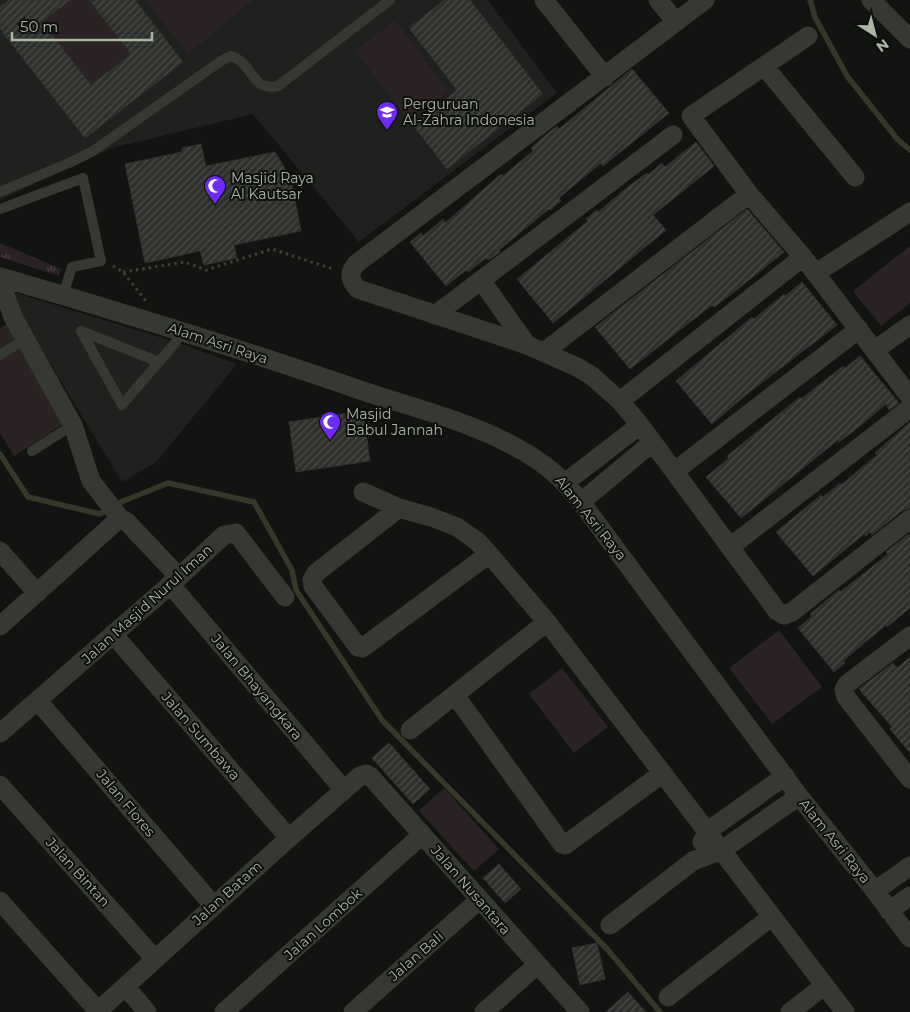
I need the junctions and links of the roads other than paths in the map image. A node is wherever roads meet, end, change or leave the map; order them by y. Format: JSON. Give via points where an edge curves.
{"nodes":[{"id":1,"x":390,"y":0,"type":"edge"},
{"id":2,"x":544,"y":0,"type":"edge"},
{"id":3,"x":658,"y":0,"type":"edge"},
{"id":4,"x":705,"y":0,"type":"edge"},
{"id":5,"x":871,"y":0,"type":"edge"},
{"id":6,"x":676,"y":22,"type":"junction"},
{"id":7,"x":808,"y":36,"type":"dead end"},
{"id":8,"x":910,"y":40,"type":"edge"},
{"id":9,"x":764,"y":66,"type":"junction"},
{"id":10,"x":605,"y":77,"type":"junction"},
{"id":11,"x":673,"y":135,"type":"dead end"},
{"id":12,"x":855,"y":177,"type":"dead end"},
{"id":13,"x":0,"y":192,"type":"edge"},
{"id":14,"x":749,"y":194,"type":"junction"},
{"id":15,"x":0,"y":209,"type":"edge"},
{"id":16,"x":910,"y":212,"type":"edge"},
{"id":17,"x":803,"y":257,"type":"junction"},
{"id":18,"x":816,"y":273,"type":"junction"},
{"id":19,"x":0,"y":278,"type":"edge"},
{"id":20,"x":481,"y":280,"type":"junction"},
{"id":21,"x":63,"y":295,"type":"junction"},
{"id":22,"x":435,"y":315,"type":"junction"},
{"id":23,"x":910,"y":325,"type":"edge"},
{"id":24,"x":858,"y":330,"type":"junction"},
{"id":25,"x":180,"y":331,"type":"junction"},
{"id":26,"x":25,"y":339,"type":"junction"},
{"id":27,"x":535,"y":348,"type":"junction"},
{"id":28,"x":875,"y":350,"type":"junction"},
{"id":29,"x":0,"y":355,"type":"edge"},
{"id":30,"x":158,"y":362,"type":"junction"},
{"id":31,"x":910,"y":397,"type":"edge"},
{"id":32,"x":620,"y":401,"type":"junction"},
{"id":33,"x":910,"y":408,"type":"edge"},
{"id":34,"x":73,"y":425,"type":"junction"},
{"id":35,"x":640,"y":425,"type":"junction"},
{"id":36,"x":653,"y":442,"type":"junction"},
{"id":37,"x":32,"y":451,"type":"dead end"},
{"id":38,"x":675,"y":471,"type":"junction"},
{"id":39,"x":566,"y":482,"type":"junction"},
{"id":40,"x":363,"y":492,"type":"dead end"},
{"id":41,"x":581,"y":502,"type":"junction"},
{"id":42,"x":399,"y":508,"type":"junction"},
{"id":43,"x":120,"y":518,"type":"junction"},
{"id":44,"x":910,"y":519,"type":"edge"},
{"id":45,"x":730,"y":547,"type":"junction"},
{"id":46,"x":0,"y":551,"type":"edge"},
{"id":47,"x":489,"y":554,"type":"junction"},
{"id":48,"x":175,"y":580,"type":"junction"},
{"id":49,"x":36,"y":593,"type":"junction"},
{"id":50,"x":284,"y":597,"type":"dead end"},
{"id":51,"x":548,"y":622,"type":"junction"},
{"id":52,"x":0,"y":626,"type":"edge"},
{"id":53,"x":113,"y":634,"type":"junction"},
{"id":54,"x":910,"y":636,"type":"edge"},
{"id":55,"x":455,"y":694,"type":"junction"},
{"id":56,"x":38,"y":701,"type":"junction"},
{"id":57,"x":410,"y":730,"type":"dead end"},
{"id":58,"x":0,"y":733,"type":"edge"},
{"id":59,"x":904,"y":757,"type":"edge"},
{"id":60,"x":663,"y":773,"type":"junction"},
{"id":61,"x":360,"y":776,"type":"joint"},
{"id":62,"x":785,"y":776,"type":"junction"},
{"id":63,"x":910,"y":778,"type":"edge"},
{"id":64,"x":0,"y":785,"type":"edge"},
{"id":65,"x":344,"y":790,"type":"junction"},
{"id":66,"x":799,"y":796,"type":"junction"},
{"id":67,"x":708,"y":831,"type":"junction"},
{"id":68,"x":422,"y":835,"type":"junction"},
{"id":69,"x":288,"y":838,"type":"junction"},
{"id":70,"x":722,"y":850,"type":"junction"},
{"id":71,"x":693,"y":860,"type":"junction"},
{"id":72,"x":910,"y":866,"type":"edge"},
{"id":73,"x":875,"y":891,"type":"junction"},
{"id":74,"x":910,"y":896,"type":"edge"},
{"id":75,"x":479,"y":900,"type":"junction"},
{"id":76,"x":0,"y":901,"type":"edge"},
{"id":77,"x":214,"y":905,"type":"junction"},
{"id":78,"x":889,"y":911,"type":"junction"},
{"id":79,"x":771,"y":917,"type":"junction"},
{"id":80,"x":610,"y":925,"type":"dead end"},
{"id":81,"x":910,"y":938,"type":"edge"},
{"id":82,"x":155,"y":959,"type":"junction"},
{"id":83,"x":537,"y":965,"type":"junction"},
{"id":84,"x":824,"y":986,"type":"junction"},
{"id":85,"x":126,"y":987,"type":"junction"},
{"id":86,"x":668,"y":997,"type":"dead end"},
{"id":87,"x":97,"y":1012,"type":"edge"},
{"id":88,"x":147,"y":1012,"type":"edge"},
{"id":89,"x":224,"y":1012,"type":"edge"},
{"id":90,"x":353,"y":1012,"type":"edge"},
{"id":91,"x":484,"y":1012,"type":"edge"},
{"id":92,"x":580,"y":1012,"type":"edge"},
{"id":93,"x":790,"y":1012,"type":"edge"},
{"id":94,"x":844,"y":1012,"type":"edge"}],
"edges":[{"from":1,"to":13,"type":"lane","via":[[278,86],[268,88],[260,85],[240,59],[231,56],[92,151]]},
{"from":2,"to":10,"type":"street"},
{"from":3,"to":6,"type":"street"},
{"from":4,"to":6,"type":"street"},
{"from":5,"to":8,"type":"street"},
{"from":6,"to":10,"type":"street"},
{"from":7,"to":9,"type":"street"},
{"from":9,"to":12,"type":"street"},
{"from":9,"to":14,"type":"street","via":[[691,116]]},
{"from":10,"to":22,"type":"street","via":[[351,269],[352,284],[358,289]]},
{"from":11,"to":20,"type":"street"},
{"from":14,"to":17,"type":"street"},
{"from":14,"to":27,"type":"street"},
{"from":15,"to":21,"type":"lane","via":[[83,178],[101,261],[72,268]]},
{"from":16,"to":18,"type":"street"},
{"from":17,"to":18,"type":"street"},
{"from":17,"to":32,"type":"street"},
{"from":18,"to":24,"type":"street"},
{"from":19,"to":21,"type":"street","name":"Alam Asri Raya"},
{"from":19,"to":26,"type":"street","via":[[13,317]]},
{"from":20,"to":22,"type":"street"},
{"from":20,"to":27,"type":"street"},
{"from":21,"to":25,"type":"street","name":"Alam Asri Raya"},
{"from":22,"to":27,"type":"street"},
{"from":23,"to":28,"type":"street"},
{"from":24,"to":28,"type":"street"},
{"from":24,"to":38,"type":"street"},
{"from":25,"to":30,"type":"lane","via":[[176,342]]},
{"from":25,"to":39,"type":"street","name":"Alam Asri Raya","via":[[476,429],[518,448]]},
{"from":26,"to":29,"type":"lane"},
{"from":26,"to":34,"type":"street"},
{"from":27,"to":32,"type":"street","via":[[577,366]]},
{"from":28,"to":31,"type":"street"},
{"from":30,"to":30,"type":"lane","via":[[122,405],[81,331],[116,345]]},
{"from":32,"to":35,"type":"street"},
{"from":33,"to":45,"type":"street"},
{"from":34,"to":37,"type":"lane"},
{"from":34,"to":43,"type":"street","name":"Jalan Bhayangkara","via":[[91,481]]},
{"from":35,"to":36,"type":"street"},
{"from":35,"to":39,"type":"street"},
{"from":36,"to":38,"type":"street"},
{"from":36,"to":41,"type":"street"},
{"from":38,"to":45,"type":"street"},
{"from":39,"to":41,"type":"street","name":"Alam Asri Raya"},
{"from":40,"to":42,"type":"street"},
{"from":41,"to":62,"type":"street","name":"Alam Asri Raya"},
{"from":42,"to":47,"type":"street","via":[[457,527]]},
{"from":42,"to":47,"type":"street","via":[[316,573],[312,580],[313,586],[358,647],[365,646]]},
{"from":43,"to":48,"type":"street","name":"Jalan Bhayangkara","via":[[127,522]]},
{"from":43,"to":49,"type":"street"},
{"from":44,"to":45,"type":"street","via":[[784,615],[776,611]]},
{"from":46,"to":49,"type":"street"},
{"from":47,"to":51,"type":"street"},
{"from":48,"to":50,"type":"street","name":"Jalan Masjid Nurul Iman","via":[[224,534],[236,533]]},
{"from":48,"to":53,"type":"street","name":"Jalan Masjid Nurul Iman"},
{"from":48,"to":65,"type":"street","name":"Jalan Bhayangkara"},
{"from":49,"to":52,"type":"street"},
{"from":51,"to":55,"type":"street"},
{"from":51,"to":60,"type":"street"},
{"from":53,"to":56,"type":"street","name":"Jalan Masjid Nurul Iman"},
{"from":53,"to":69,"type":"street","name":"Jalan Sumbawa"},
{"from":54,"to":59,"type":"street","via":[[847,684],[844,690],[846,697]]},
{"from":55,"to":57,"type":"street"},
{"from":55,"to":60,"type":"street","via":[[562,844],[565,845]]},
{"from":56,"to":58,"type":"street","name":"Jalan Masjid Nurul Iman"},
{"from":56,"to":77,"type":"street","name":"Jalan Flores"},
{"from":59,"to":63,"type":"street"},
{"from":60,"to":67,"type":"street"},
{"from":61,"to":65,"type":"street","name":"Jalan Batam"},
{"from":61,"to":68,"type":"street","name":"Jalan Nusantara","via":[[366,774],[371,777]]},
{"from":62,"to":66,"type":"street","name":"Alam Asri Raya"},
{"from":62,"to":67,"type":"street"},
{"from":64,"to":82,"type":"street","name":"Jalan Bintan"},
{"from":65,"to":69,"type":"street","name":"Jalan Batam"},
{"from":66,"to":70,"type":"street"},
{"from":66,"to":73,"type":"street","name":"Alam Asri Raya"},
{"from":67,"to":70,"type":"street"},
{"from":67,"to":71,"type":"street"},
{"from":68,"to":75,"type":"street","name":"Jalan Nusantara"},
{"from":68,"to":89,"type":"street","name":"Jalan Lombok"},
{"from":69,"to":77,"type":"street","name":"Jalan Batam"},
{"from":70,"to":71,"type":"street"},
{"from":70,"to":79,"type":"street"},
{"from":71,"to":80,"type":"street"},
{"from":72,"to":73,"type":"street"},
{"from":73,"to":78,"type":"street","name":"Alam Asri Raya"},
{"from":74,"to":78,"type":"street"},
{"from":75,"to":83,"type":"street","name":"Jalan Nusantara"},
{"from":75,"to":90,"type":"street","name":"Jalan Bali"},
{"from":76,"to":87,"type":"street"},
{"from":77,"to":82,"type":"street","name":"Jalan Batam"},
{"from":78,"to":81,"type":"street","name":"Alam Asri Raya"},
{"from":79,"to":84,"type":"street"},
{"from":79,"to":86,"type":"street"},
{"from":82,"to":85,"type":"street","name":"Jalan Batam"},
{"from":83,"to":91,"type":"street"},
{"from":83,"to":92,"type":"street","name":"Jalan Nusantara"},
{"from":84,"to":93,"type":"street"},
{"from":84,"to":94,"type":"street"},
{"from":85,"to":87,"type":"street","name":"Jalan Batam"},
{"from":85,"to":88,"type":"street"}]}
